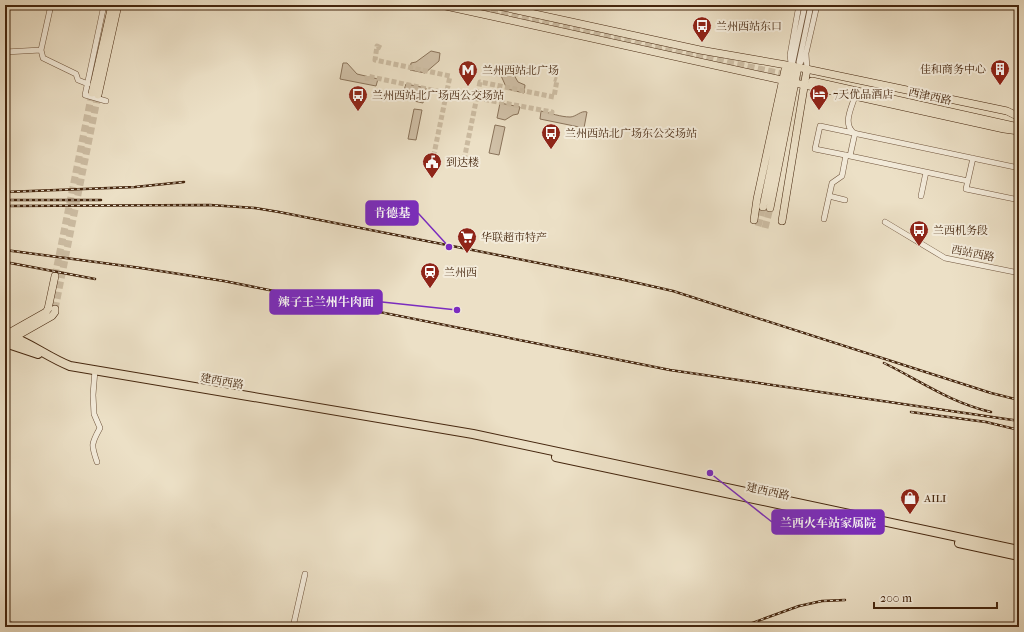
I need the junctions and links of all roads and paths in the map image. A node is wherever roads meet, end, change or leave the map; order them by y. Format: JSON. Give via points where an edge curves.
{"nodes":[{"id":1,"x":51,"y":5,"type":"edge"},
{"id":2,"x":104,"y":5,"type":"edge"},
{"id":3,"x":112,"y":5,"type":"edge"},
{"id":4,"x":118,"y":5,"type":"edge"},
{"id":5,"x":441,"y":5,"type":"edge"},
{"id":6,"x":494,"y":5,"type":"edge"},
{"id":7,"x":799,"y":5,"type":"edge"},
{"id":8,"x":805,"y":5,"type":"edge"},
{"id":9,"x":811,"y":5,"type":"edge"},
{"id":10,"x":817,"y":5,"type":"edge"},
{"id":11,"x":1012,"y":5,"type":"edge"},
{"id":12,"x":1019,"y":6,"type":"edge"},
{"id":13,"x":42,"y":50,"type":"junction"},
{"id":14,"x":5,"y":52,"type":"edge"},
{"id":15,"x":806,"y":53,"type":"junction"},
{"id":16,"x":792,"y":66,"type":"junction"},
{"id":17,"x":807,"y":69,"type":"junction"},
{"id":18,"x":788,"y":81,"type":"junction"},
{"id":19,"x":88,"y":84,"type":"junction"},
{"id":20,"x":804,"y":84,"type":"junction"},
{"id":21,"x":855,"y":96,"type":"junction"},
{"id":22,"x":106,"y":101,"type":"dead end"},
{"id":23,"x":1019,"y":117,"type":"edge"},
{"id":24,"x":1019,"y":121,"type":"edge"},
{"id":25,"x":1019,"y":127,"type":"edge"},
{"id":26,"x":1019,"y":131,"type":"edge"},
{"id":27,"x":855,"y":133,"type":"junction"},
{"id":28,"x":848,"y":156,"type":"junction"},
{"id":29,"x":973,"y":158,"type":"junction"},
{"id":30,"x":1019,"y":168,"type":"edge"},
{"id":31,"x":926,"y":172,"type":"junction"},
{"id":32,"x":968,"y":181,"type":"junction"},
{"id":33,"x":829,"y":196,"type":"junction"},
{"id":34,"x":921,"y":196,"type":"dead end"},
{"id":35,"x":845,"y":200,"type":"dead end"},
{"id":36,"x":1019,"y":200,"type":"edge"},
{"id":37,"x":766,"y":207,"type":"tunnel mouth"},
{"id":38,"x":824,"y":219,"type":"dead end"},
{"id":39,"x":754,"y":220,"type":"dead end"},
{"id":40,"x":782,"y":221,"type":"dead end"},
{"id":41,"x":885,"y":222,"type":"dead end"},
{"id":42,"x":1019,"y":273,"type":"edge"},
{"id":43,"x":55,"y":276,"type":"tunnel mouth"},
{"id":44,"x":55,"y":309,"type":"tunnel mouth"},
{"id":45,"x":8,"y":339,"type":"edge"},
{"id":46,"x":95,"y":370,"type":"junction"},
{"id":47,"x":442,"y":429,"type":"junction"},
{"id":48,"x":97,"y":462,"type":"dead end"},
{"id":49,"x":1019,"y":550,"type":"edge"},
{"id":50,"x":1019,"y":556,"type":"edge"},
{"id":51,"x":305,"y":574,"type":"dead end"},
{"id":52,"x":5,"y":621,"type":"edge"},
{"id":53,"x":15,"y":627,"type":"edge"},
{"id":54,"x":293,"y":627,"type":"edge"}],
"edges":[{"from":1,"to":13,"type":"street"},
{"from":2,"to":19,"type":"street"},
{"from":3,"to":4,"type":"main road","via":[[95,94]]},
{"from":5,"to":18,"type":"main road"},
{"from":6,"to":16,"type":"main road","via":[[700,50]]},
{"from":7,"to":16,"type":"street","via":[[790,55]]},
{"from":8,"to":16,"type":"street"},
{"from":9,"to":16,"type":"street"},
{"from":10,"to":15,"type":"street"},
{"from":11,"to":12,"type":"street"},
{"from":13,"to":14,"type":"street"},
{"from":13,"to":19,"type":"street","via":[[43,58],[76,74],[78,80]]},
{"from":15,"to":16,"type":"street"},
{"from":15,"to":17,"type":"street"},
{"from":16,"to":17,"type":"main road"},
{"from":16,"to":18,"type":"main road"},
{"from":17,"to":20,"type":"main road"},
{"from":17,"to":23,"type":"main road","via":[[1007,111]]},
{"from":18,"to":20,"type":"main road"},
{"from":18,"to":37,"type":"main road"},
{"from":18,"to":39,"type":"main road","via":[[757,198]]},
{"from":19,"to":22,"type":"street","via":[[85,95]]},
{"from":20,"to":21,"type":"main road"},
{"from":20,"to":40,"type":"main road"},
{"from":21,"to":26,"type":"main road"},
{"from":21,"to":27,"type":"street","via":[[848,122],[849,129]]},
{"from":24,"to":25,"type":"main road","name":"西津西路","via":[[813,79]]},
{"from":27,"to":28,"type":"street"},
{"from":27,"to":28,"type":"street","via":[[820,126],[815,149]]},
{"from":27,"to":29,"type":"street"},
{"from":28,"to":31,"type":"street"},
{"from":28,"to":33,"type":"street","via":[[842,176],[832,183]]},
{"from":29,"to":30,"type":"street"},
{"from":29,"to":32,"type":"street"},
{"from":31,"to":32,"type":"street"},
{"from":31,"to":34,"type":"street"},
{"from":32,"to":36,"type":"street","via":[[966,189]]},
{"from":33,"to":35,"type":"street"},
{"from":33,"to":38,"type":"street"},
{"from":41,"to":42,"type":"street","name":"西站西路","via":[[945,258]]},
{"from":43,"to":45,"type":"main road","via":[[46,312]]},
{"from":44,"to":45,"type":"main road","via":[[52,316]]},
{"from":45,"to":46,"type":"highway","name":"建西西路","via":[[63,363]]},
{"from":46,"to":47,"type":"highway","name":"建西西路"},
{"from":46,"to":48,"type":"street","via":[[94,414],[100,428],[92,442]]},
{"from":47,"to":49,"type":"highway","name":"建西西路"},
{"from":47,"to":50,"type":"highway","name":"建西西路","via":[[473,439],[554,457]]},
{"from":51,"to":54,"type":"street"},
{"from":52,"to":53,"type":"street"}]}
